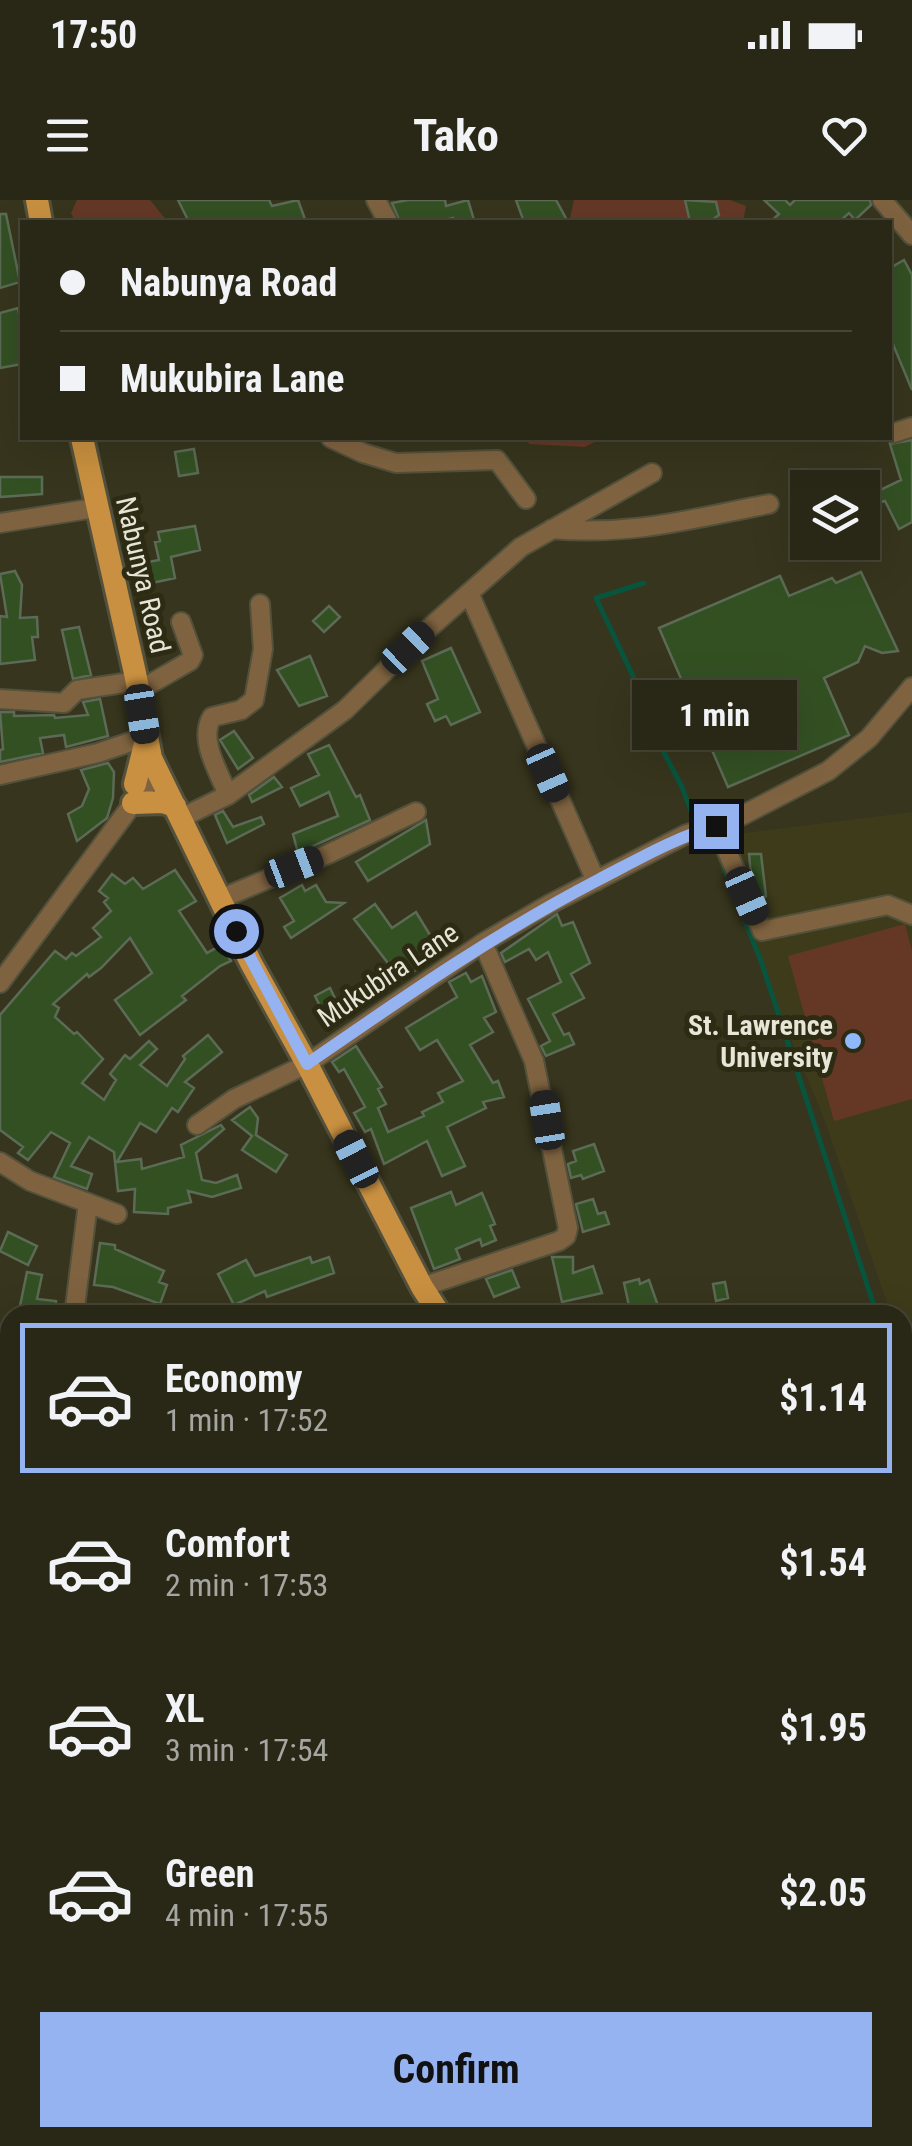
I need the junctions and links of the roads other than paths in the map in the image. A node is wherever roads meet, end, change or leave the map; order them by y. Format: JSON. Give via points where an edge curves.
{"nodes":[{"id":1,"x":882,"y":200,"type":"edge"},
{"id":2,"x":912,"y":235,"type":"edge"},
{"id":3,"x":82,"y":440,"type":"edge"},
{"id":4,"x":335,"y":440,"type":"edge"},
{"id":5,"x":652,"y":473,"type":"dead end"},
{"id":6,"x":526,"y":498,"type":"dead end"},
{"id":7,"x":768,"y":504,"type":"dead end"},
{"id":8,"x":96,"y":508,"type":"junction"},
{"id":9,"x":0,"y":523,"type":"edge"},
{"id":10,"x":551,"y":529,"type":"junction"},
{"id":11,"x":469,"y":593,"type":"junction"},
{"id":12,"x":260,"y":604,"type":"dead end"},
{"id":13,"x":182,"y":622,"type":"dead end"},
{"id":14,"x":138,"y":686,"type":"junction"},
{"id":15,"x":912,"y":686,"type":"edge"},
{"id":16,"x":0,"y":699,"type":"edge"},
{"id":17,"x":150,"y":752,"type":"junction"},
{"id":18,"x":0,"y":775,"type":"edge"},
{"id":19,"x":134,"y":794,"type":"junction"},
{"id":20,"x":228,"y":795,"type":"junction"},
{"id":21,"x":178,"y":812,"type":"junction"},
{"id":22,"x":416,"y":812,"type":"dead end"},
{"id":23,"x":716,"y":826,"type":"junction"},
{"id":24,"x":596,"y":881,"type":"junction"},
{"id":25,"x":220,"y":900,"type":"junction"},
{"id":26,"x":912,"y":915,"type":"edge"},
{"id":27,"x":484,"y":943,"type":"junction"},
{"id":28,"x":0,"y":983,"type":"edge"},
{"id":29,"x":307,"y":1064,"type":"junction"},
{"id":30,"x":196,"y":1125,"type":"dead end"},
{"id":31,"x":0,"y":1162,"type":"edge"},
{"id":32,"x":88,"y":1203,"type":"junction"},
{"id":33,"x":117,"y":1214,"type":"dead end"},
{"id":34,"x":422,"y":1287,"type":"junction"},
{"id":35,"x":75,"y":1305,"type":"edge"},
{"id":36,"x":431,"y":1305,"type":"edge"}],
"edges":[{"from":1,"to":2,"type":"street"},
{"from":3,"to":8,"type":"main road","name":"Nabunya Road"},
{"from":4,"to":6,"type":"street","via":[[396,463],[497,460]]},
{"from":5,"to":10,"type":"street"},
{"from":7,"to":10,"type":"street","via":[[639,530]]},
{"from":8,"to":9,"type":"street"},
{"from":8,"to":14,"type":"main road","name":"Nabunya Road"},
{"from":10,"to":11,"type":"street"},
{"from":11,"to":20,"type":"street","via":[[345,710]]},
{"from":11,"to":24,"type":"street"},
{"from":12,"to":20,"type":"street","via":[[263,649],[254,700],[212,717],[206,727]]},
{"from":13,"to":14,"type":"street","via":[[190,661]]},
{"from":14,"to":16,"type":"street","via":[[77,690],[64,703]]},
{"from":14,"to":17,"type":"main road","name":"Nabunya Road"},
{"from":15,"to":23,"type":"street","name":"Mukubira Lane","via":[[869,738],[828,771]]},
{"from":17,"to":18,"type":"street","via":[[98,753]]},
{"from":17,"to":19,"type":"main road"},
{"from":17,"to":19,"type":"street"},
{"from":17,"to":21,"type":"main road","name":"Nabunya Road"},
{"from":19,"to":21,"type":"main road"},
{"from":19,"to":28,"type":"street"},
{"from":20,"to":21,"type":"street"},
{"from":21,"to":25,"type":"main road","name":"Nabunya Road"},
{"from":22,"to":25,"type":"street"},
{"from":23,"to":24,"type":"street","name":"Mukubira Lane","via":[[684,835]]},
{"from":23,"to":26,"type":"street","via":[[762,930],[888,905]]},
{"from":24,"to":27,"type":"street","name":"Mukubira Lane"},
{"from":25,"to":29,"type":"main road","name":"Nabunya Road"},
{"from":27,"to":29,"type":"street","name":"Mukubira Lane"},
{"from":27,"to":34,"type":"street","via":[[534,1060],[568,1228],[560,1240]]},
{"from":29,"to":30,"type":"street","name":"Mukubira Lane"},
{"from":29,"to":34,"type":"main road","name":"Nabunya Road"},
{"from":31,"to":32,"type":"street"},
{"from":32,"to":33,"type":"street"},
{"from":32,"to":35,"type":"street"},
{"from":34,"to":36,"type":"main road","name":"Nabunya Road"}]}
